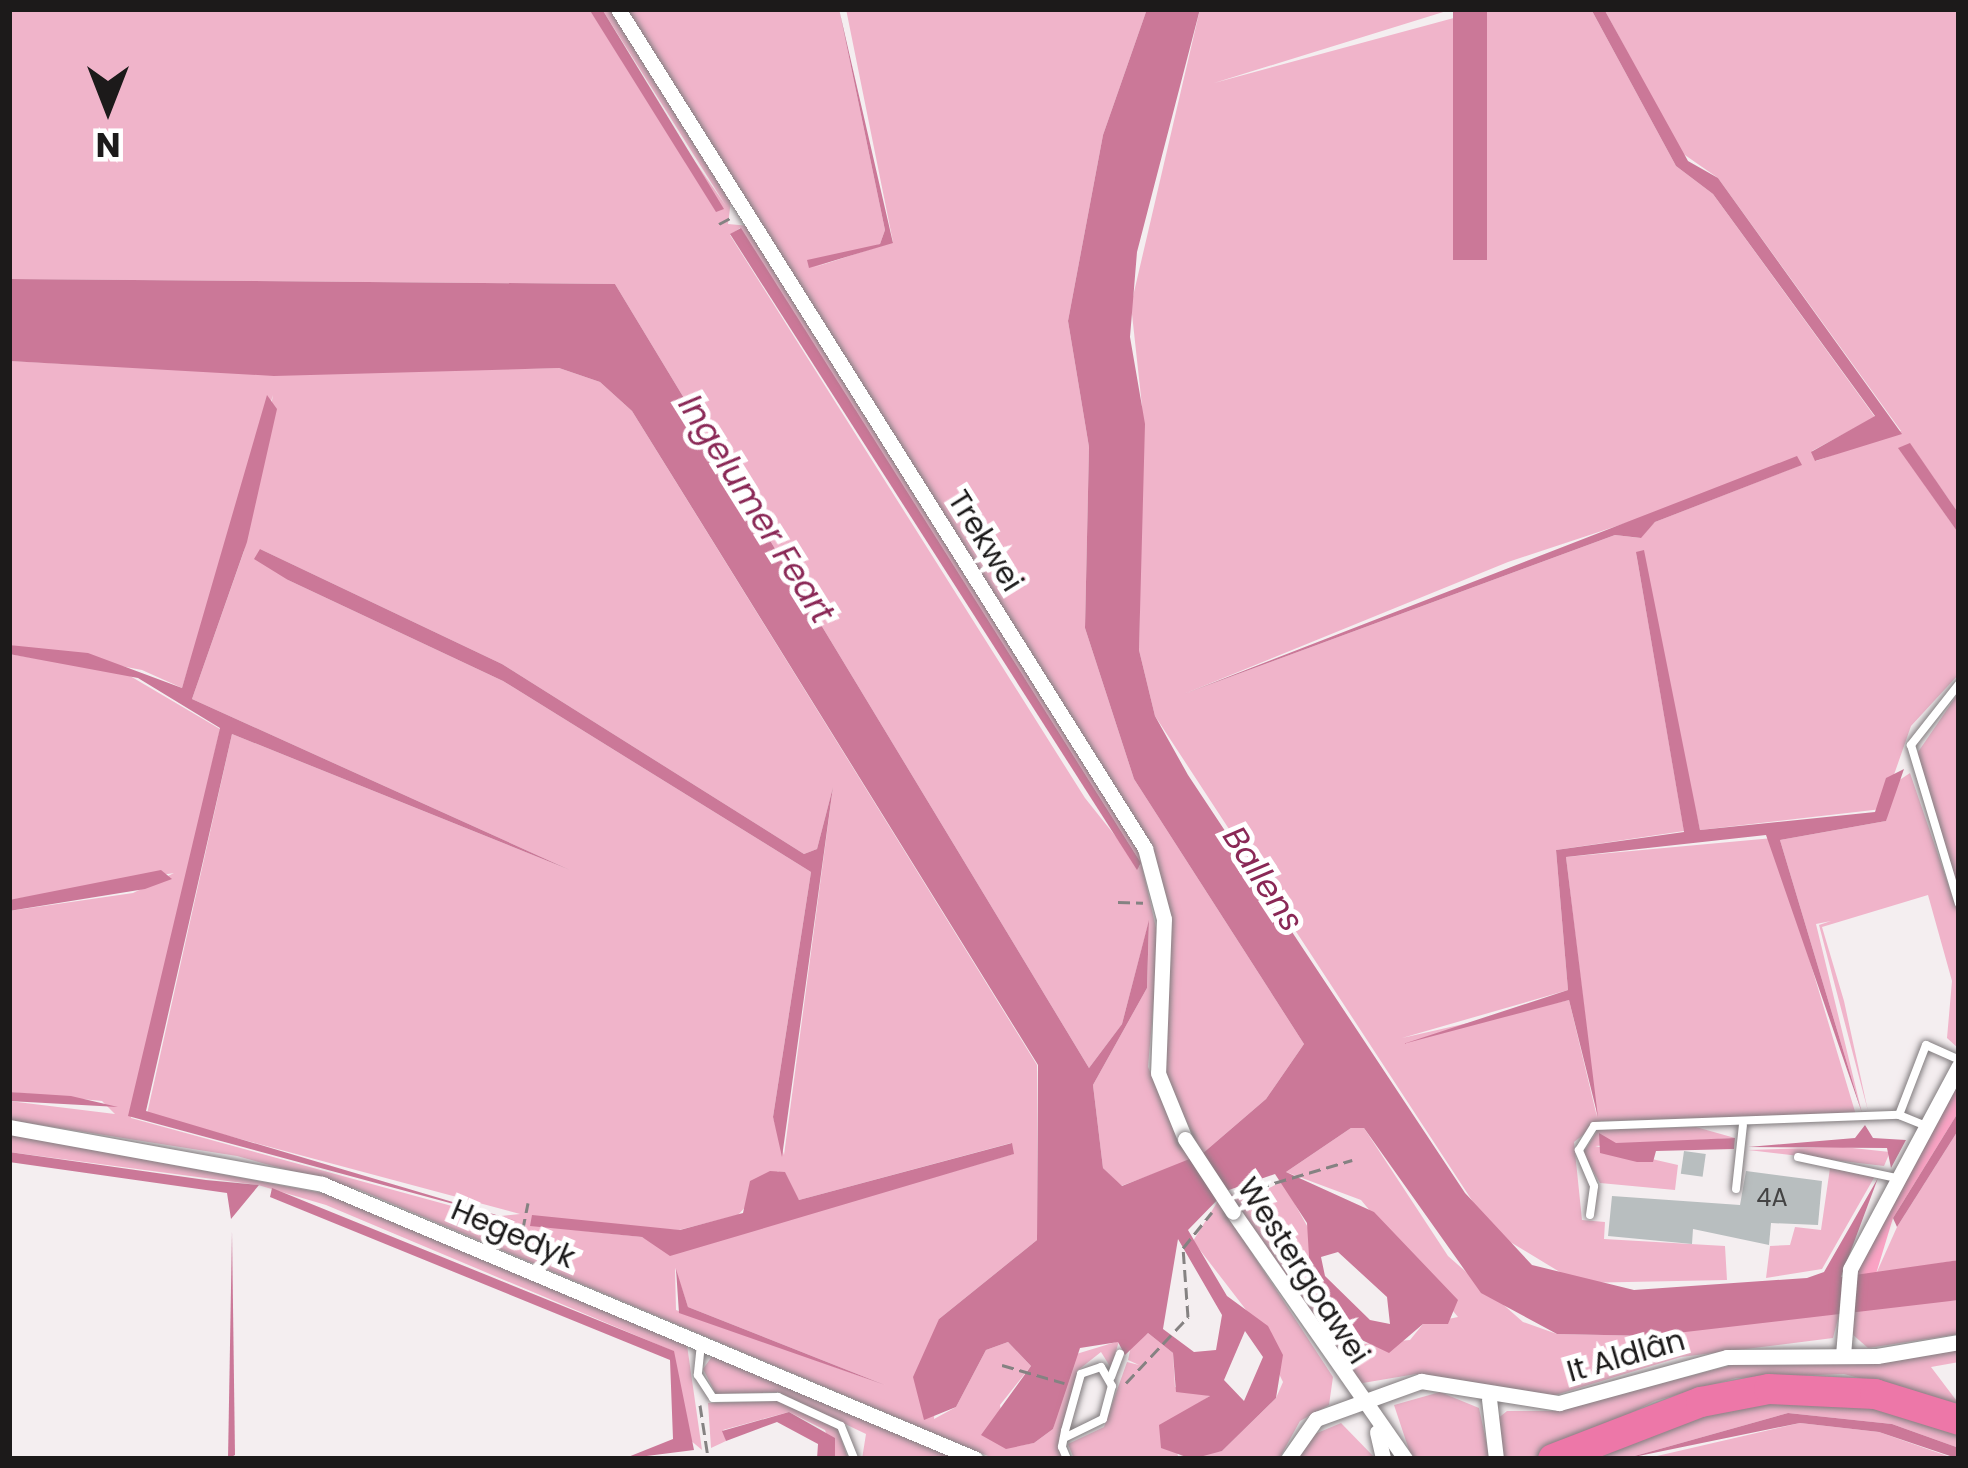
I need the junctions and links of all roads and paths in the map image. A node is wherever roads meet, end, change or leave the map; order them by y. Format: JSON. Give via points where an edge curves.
{"nodes":[{"id":1,"x":617,"y":9,"type":"edge"},
{"id":2,"x":726,"y":220,"type":"dead end"},
{"id":3,"x":719,"y":224,"type":"dead end"},
{"id":4,"x":1959,"y":684,"type":"edge"},
{"id":5,"x":1118,"y":902,"type":"dead end"},
{"id":6,"x":1142,"y":903,"type":"dead end"},
{"id":7,"x":1959,"y":904,"type":"edge"},
{"id":8,"x":1959,"y":1063,"type":"edge"},
{"id":9,"x":1899,"y":1115,"type":"junction"},
{"id":10,"x":1743,"y":1124,"type":"junction"},
{"id":11,"x":9,"y":1127,"type":"edge"},
{"id":12,"x":1927,"y":1127,"type":"junction"},
{"id":13,"x":1185,"y":1139,"type":"joint"},
{"id":14,"x":1798,"y":1157,"type":"dead end"},
{"id":15,"x":1352,"y":1160,"type":"dead end"},
{"id":16,"x":1899,"y":1180,"type":"junction"},
{"id":17,"x":1736,"y":1189,"type":"dead end"},
{"id":18,"x":1227,"y":1193,"type":"dead end"},
{"id":19,"x":1217,"y":1199,"type":"dead end"},
{"id":20,"x":528,"y":1203,"type":"dead end"},
{"id":21,"x":1590,"y":1215,"type":"dead end"},
{"id":22,"x":516,"y":1264,"type":"junction"},
{"id":23,"x":701,"y":1342,"type":"junction"},
{"id":24,"x":1959,"y":1342,"type":"edge"},
{"id":25,"x":1120,"y":1354,"type":"dead end"},
{"id":26,"x":1843,"y":1355,"type":"junction"},
{"id":27,"x":1002,"y":1365,"type":"dead end"},
{"id":28,"x":1112,"y":1379,"type":"junction"},
{"id":29,"x":1066,"y":1383,"type":"dead end"},
{"id":30,"x":700,"y":1386,"type":"junction"},
{"id":31,"x":1489,"y":1400,"type":"junction"},
{"id":32,"x":1359,"y":1405,"type":"junction"},
{"id":33,"x":1959,"y":1420,"type":"edge"},
{"id":34,"x":1377,"y":1432,"type":"junction"},
{"id":35,"x":1064,"y":1438,"type":"junction"},
{"id":36,"x":707,"y":1457,"type":"edge"},
{"id":37,"x":854,"y":1459,"type":"edge"},
{"id":38,"x":976,"y":1459,"type":"edge"},
{"id":39,"x":1067,"y":1459,"type":"edge"},
{"id":40,"x":1288,"y":1459,"type":"edge"},
{"id":41,"x":1383,"y":1459,"type":"edge"},
{"id":42,"x":1405,"y":1459,"type":"edge"},
{"id":43,"x":1496,"y":1459,"type":"edge"},
{"id":44,"x":1552,"y":1459,"type":"edge"}],
"edges":[{"from":1,"to":13,"type":"street","name":"Trekwei","via":[[1145,848],[1164,919],[1158,1073]]},
{"from":2,"to":3,"type":"path"},
{"from":4,"to":7,"type":"lane","via":[[1911,745]]},
{"from":5,"to":6,"type":"path"},
{"from":8,"to":9,"type":"lane","via":[[1926,1045]]},
{"from":8,"to":12,"type":"street"},
{"from":9,"to":10,"type":"lane"},
{"from":9,"to":12,"type":"lane"},
{"from":10,"to":17,"type":"lane"},
{"from":10,"to":21,"type":"lane","via":[[1589,1129],[1579,1150],[1594,1186]]},
{"from":11,"to":22,"type":"street","name":"Hegedyk","via":[[296,1177]]},
{"from":12,"to":16,"type":"street"},
{"from":13,"to":32,"type":"street","name":"Westergoawei","bridge":true},
{"from":14,"to":16,"type":"lane"},
{"from":15,"to":18,"type":"path"},
{"from":16,"to":26,"type":"street","via":[[1848,1278]]},
{"from":19,"to":28,"type":"path","via":[[1183,1248],[1191,1310],[1138,1380]]},
{"from":20,"to":22,"type":"path"},
{"from":22,"to":23,"type":"street","name":"Hegedyk"},
{"from":23,"to":30,"type":"lane"},
{"from":23,"to":38,"type":"street","name":"Hegedyk"},
{"from":24,"to":26,"type":"street","name":"It Aldlân"},
{"from":25,"to":28,"type":"lane"},
{"from":26,"to":31,"type":"street","name":"It Aldlân","via":[[1706,1361],[1559,1403]]},
{"from":27,"to":29,"type":"path"},
{"from":28,"to":35,"type":"lane","via":[[1100,1424]]},
{"from":28,"to":35,"type":"lane","via":[[1096,1366],[1081,1374]]},
{"from":30,"to":36,"type":"path"},
{"from":30,"to":37,"type":"lane","via":[[722,1401],[778,1397],[842,1426]]},
{"from":31,"to":32,"type":"street","name":"It Aldlân","via":[[1421,1381]]},
{"from":31,"to":43,"type":"street"},
{"from":32,"to":34,"type":"street","name":"Westergoawei"},
{"from":32,"to":40,"type":"street","via":[[1309,1424]]},
{"from":33,"to":44,"type":"highway","via":[[1875,1394],[1769,1389],[1701,1402]]},
{"from":34,"to":41,"type":"street","name":"Westergoawei"},
{"from":34,"to":42,"type":"street","name":"Westergoawei"},
{"from":35,"to":39,"type":"lane"}]}
